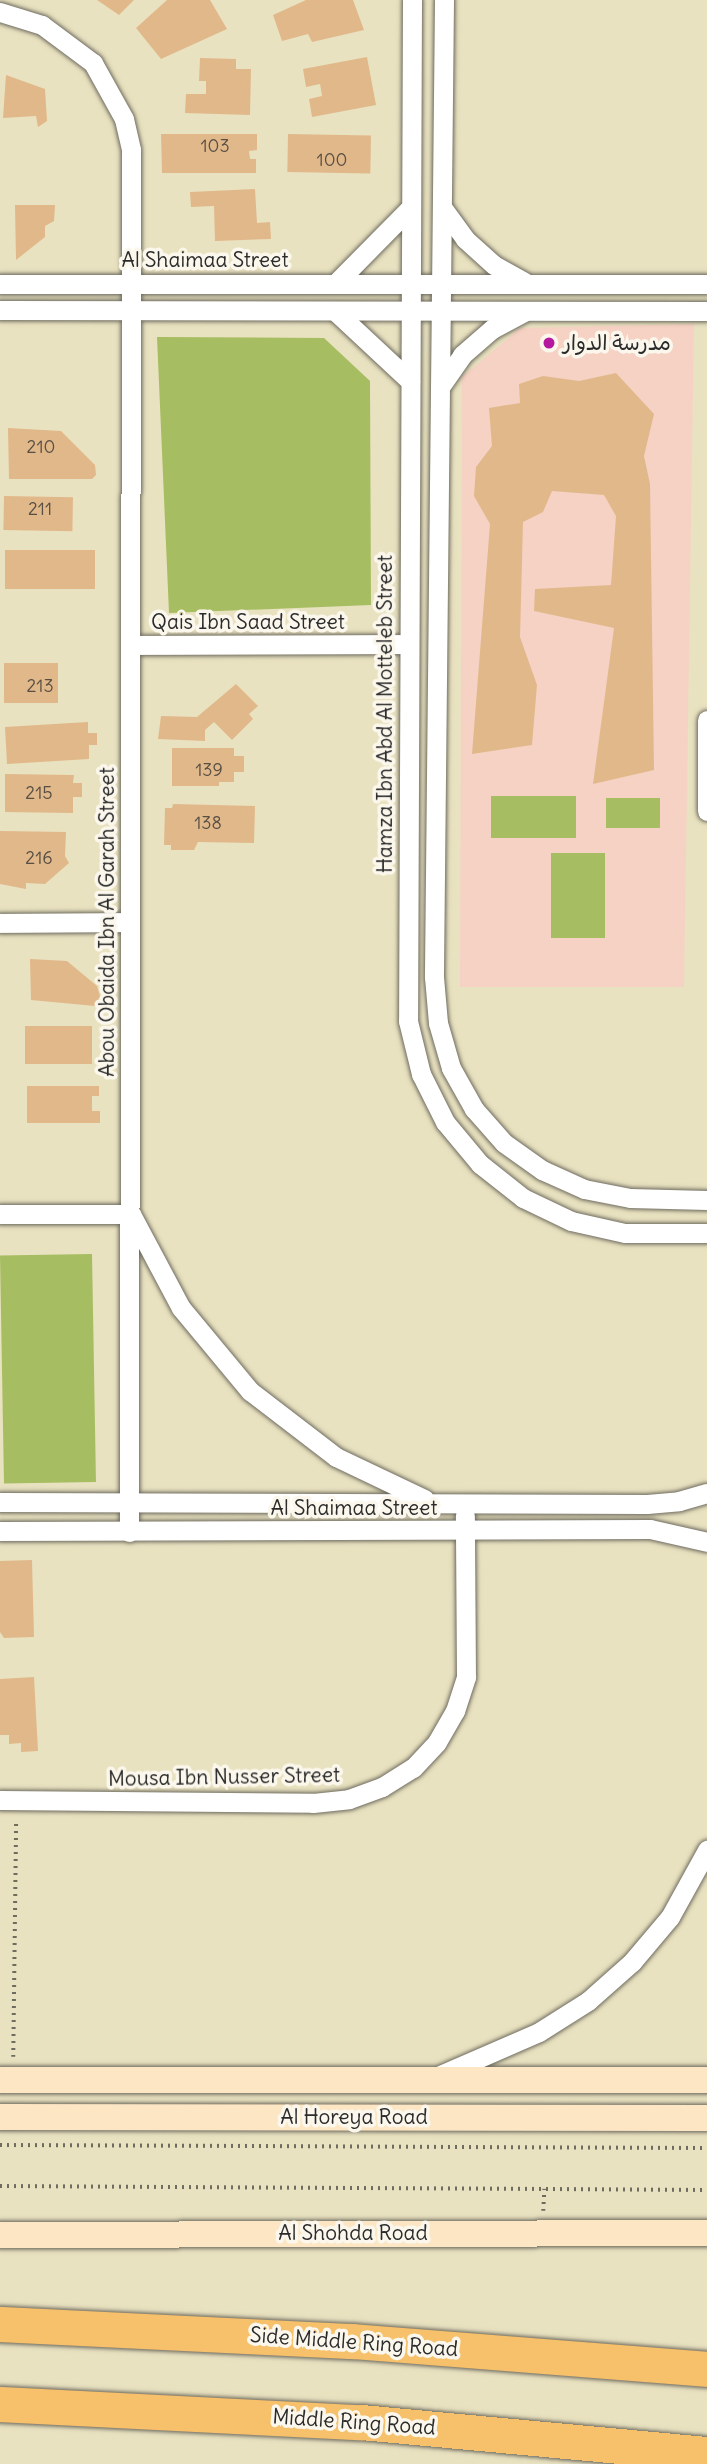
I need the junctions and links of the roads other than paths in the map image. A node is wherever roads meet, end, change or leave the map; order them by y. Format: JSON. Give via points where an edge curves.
{"nodes":[{"id":1,"x":402,"y":0,"type":"edge"},
{"id":2,"x":444,"y":0,"type":"edge"},
{"id":3,"x":459,"y":0,"type":"edge"},
{"id":4,"x":412,"y":10,"type":"edge"},
{"id":5,"x":0,"y":12,"type":"edge"},
{"id":6,"x":444,"y":26,"type":"junction"},
{"id":7,"x":411,"y":207,"type":"junction"},
{"id":8,"x":442,"y":207,"type":"junction"},
{"id":9,"x":130,"y":283,"type":"junction"},
{"id":10,"x":336,"y":283,"type":"junction"},
{"id":11,"x":410,"y":283,"type":"junction"},
{"id":12,"x":441,"y":283,"type":"junction"},
{"id":13,"x":0,"y":284,"type":"edge"},
{"id":14,"x":528,"y":284,"type":"junction"},
{"id":15,"x":707,"y":284,"type":"edge"},
{"id":16,"x":0,"y":310,"type":"edge"},
{"id":17,"x":410,"y":310,"type":"junction"},
{"id":18,"x":441,"y":310,"type":"junction"},
{"id":19,"x":526,"y":310,"type":"junction"},
{"id":20,"x":335,"y":311,"type":"junction"},
{"id":21,"x":707,"y":311,"type":"edge"},
{"id":22,"x":130,"y":312,"type":"junction"},
{"id":23,"x":410,"y":381,"type":"junction"},
{"id":24,"x":440,"y":387,"type":"junction"},
{"id":25,"x":408,"y":644,"type":"junction"},
{"id":26,"x":130,"y":646,"type":"junction"},
{"id":27,"x":707,"y":720,"type":"edge"},
{"id":28,"x":707,"y":811,"type":"edge"},
{"id":29,"x":130,"y":922,"type":"junction"},
{"id":30,"x":0,"y":923,"type":"edge"},
{"id":31,"x":707,"y":1200,"type":"edge"},
{"id":32,"x":0,"y":1214,"type":"edge"},
{"id":33,"x":131,"y":1214,"type":"junction"},
{"id":34,"x":703,"y":1236,"type":"edge"},
{"id":35,"x":707,"y":1493,"type":"edge"},
{"id":36,"x":0,"y":1502,"type":"edge"},
{"id":37,"x":129,"y":1503,"type":"junction"},
{"id":38,"x":435,"y":1503,"type":"junction"},
{"id":39,"x":465,"y":1503,"type":"junction"},
{"id":40,"x":466,"y":1530,"type":"junction"},
{"id":41,"x":0,"y":1531,"type":"edge"},
{"id":42,"x":129,"y":1532,"type":"junction"},
{"id":43,"x":707,"y":1542,"type":"edge"},
{"id":44,"x":8,"y":1800,"type":"edge"},
{"id":45,"x":707,"y":1850,"type":"edge"},
{"id":46,"x":707,"y":2063,"type":"edge"},
{"id":47,"x":6,"y":2080,"type":"edge"},
{"id":48,"x":61,"y":2080,"type":"junction"},
{"id":49,"x":428,"y":2080,"type":"junction"},
{"id":50,"x":694,"y":2080,"type":"edge"},
{"id":51,"x":0,"y":2117,"type":"edge"},
{"id":52,"x":61,"y":2117,"type":"junction"},
{"id":53,"x":428,"y":2118,"type":"junction"},
{"id":54,"x":707,"y":2118,"type":"edge"},
{"id":55,"x":707,"y":2233,"type":"edge"},
{"id":56,"x":0,"y":2235,"type":"edge"},
{"id":57,"x":0,"y":2324,"type":"edge"},
{"id":58,"x":659,"y":2365,"type":"junction"},
{"id":59,"x":707,"y":2369,"type":"edge"},
{"id":60,"x":707,"y":2377,"type":"edge"},
{"id":61,"x":0,"y":2404,"type":"edge"},
{"id":62,"x":707,"y":2454,"type":"edge"}],
"edges":[{"from":1,"to":4,"type":"street"},
{"from":2,"to":6,"type":"street"},
{"from":3,"to":6,"type":"street"},
{"from":4,"to":7,"type":"street","name":"Hamza Ibn Abd Al Motteleb Street"},
{"from":5,"to":9,"type":"street","name":"Abou Obaida Ibn Al Garah Street","via":[[42,25],[69,41],[111,89],[131,150]]},
{"from":6,"to":8,"type":"street"},
{"from":7,"to":10,"type":"street"},
{"from":7,"to":11,"type":"street","name":"Hamza Ibn Abd Al Motteleb Street"},
{"from":8,"to":12,"type":"street"},
{"from":8,"to":14,"type":"street","via":[[465,239],[494,265]]},
{"from":9,"to":10,"type":"street","name":"Al Shaimaa Street"},
{"from":9,"to":13,"type":"street","name":"Al Shaimaa Street"},
{"from":9,"to":22,"type":"street","name":"Abou Obaida Ibn Al Garah Street"},
{"from":10,"to":11,"type":"street","name":"Al Shaimaa Street"},
{"from":11,"to":12,"type":"street","name":"Al Shaimaa Street"},
{"from":11,"to":17,"type":"street","name":"Hamza Ibn Abd Al Motteleb Street"},
{"from":12,"to":14,"type":"street","name":"Al Shaimaa Street"},
{"from":12,"to":18,"type":"street"},
{"from":14,"to":15,"type":"street","name":"Al Shaimaa Street"},
{"from":16,"to":22,"type":"street"},
{"from":17,"to":18,"type":"street"},
{"from":17,"to":20,"type":"street"},
{"from":17,"to":23,"type":"street","name":"Hamza Ibn Abd Al Motteleb Street"},
{"from":18,"to":19,"type":"street"},
{"from":18,"to":24,"type":"street"},
{"from":19,"to":21,"type":"street"},
{"from":19,"to":24,"type":"street","via":[[472,346]]},
{"from":20,"to":22,"type":"street"},
{"from":20,"to":23,"type":"street"},
{"from":22,"to":26,"type":"street","name":"Abou Obaida Ibn Al Garah Street"},
{"from":23,"to":25,"type":"street","name":"Hamza Ibn Abd Al Motteleb Street"},
{"from":24,"to":31,"type":"street","via":[[434,977],[438,1023],[451,1068],[489,1126],[542,1170],[584,1189],[630,1198]]},
{"from":25,"to":26,"type":"street","name":"Qais Ibn Saad Street"},
{"from":25,"to":34,"type":"street","name":"Hamza Ibn Abd Al Motteleb Street","via":[[406,967],[408,1021],[421,1074],[454,1133],[480,1164],[523,1198],[572,1221],[625,1233]]},
{"from":26,"to":29,"type":"street","name":"Abou Obaida Ibn Al Garah Street"},
{"from":27,"to":28,"type":"street"},
{"from":29,"to":30,"type":"street"},
{"from":29,"to":33,"type":"street","name":"Abou Obaida Ibn Al Garah Street"},
{"from":32,"to":33,"type":"street"},
{"from":33,"to":37,"type":"street","name":"Abou Obaida Ibn Al Garah Street"},
{"from":33,"to":38,"type":"street","via":[[181,1308],[250,1391],[336,1457]]},
{"from":35,"to":39,"type":"street","name":"Al Shaimaa Street","via":[[647,1504]]},
{"from":36,"to":37,"type":"street","name":"Al Shaimaa Street"},
{"from":37,"to":38,"type":"street","name":"Al Shaimaa Street"},
{"from":37,"to":42,"type":"street","name":"Abou Obaida Ibn Al Garah Street"},
{"from":38,"to":39,"type":"street","name":"Al Shaimaa Street"},
{"from":39,"to":40,"type":"street","name":"Mousa Ibn Nusser Street"},
{"from":40,"to":42,"type":"street","name":"Al Shaimaa Street"},
{"from":40,"to":43,"type":"street","name":"Al Shaimaa Street","via":[[650,1529]]},
{"from":40,"to":44,"type":"street","name":"Mousa Ibn Nusser Street","via":[[466,1677],[455,1711],[437,1742],[412,1768],[383,1787],[349,1799],[313,1803]]},
{"from":41,"to":42,"type":"street","name":"Al Shaimaa Street"},
{"from":45,"to":49,"type":"street","via":[[670,1917],[632,1962],[588,2001],[539,2032]]},
{"from":46,"to":50,"type":"street"},
{"from":47,"to":48,"type":"street","name":"Al Horeya Road"},
{"from":48,"to":49,"type":"street","name":"Al Horeya Road"},
{"from":48,"to":52,"type":"street"},
{"from":49,"to":50,"type":"street","name":"Al Horeya Road"},
{"from":49,"to":53,"type":"street"},
{"from":51,"to":52,"type":"street","name":"Al Horeya Road"},
{"from":52,"to":53,"type":"street","name":"Al Horeya Road"},
{"from":53,"to":54,"type":"street","name":"Al Horeya Road"},
{"from":55,"to":56,"type":"street","name":"Al Shohda Road"},
{"from":57,"to":58,"type":"highway","name":"Side Middle Ring Road","via":[[365,2342]]},
{"from":58,"to":59,"type":"highway","name":"Side Middle Ring Road"},
{"from":58,"to":60,"type":"highway"},
{"from":61,"to":62,"type":"highway","name":"Middle Ring Road","via":[[361,2421]]}]}
